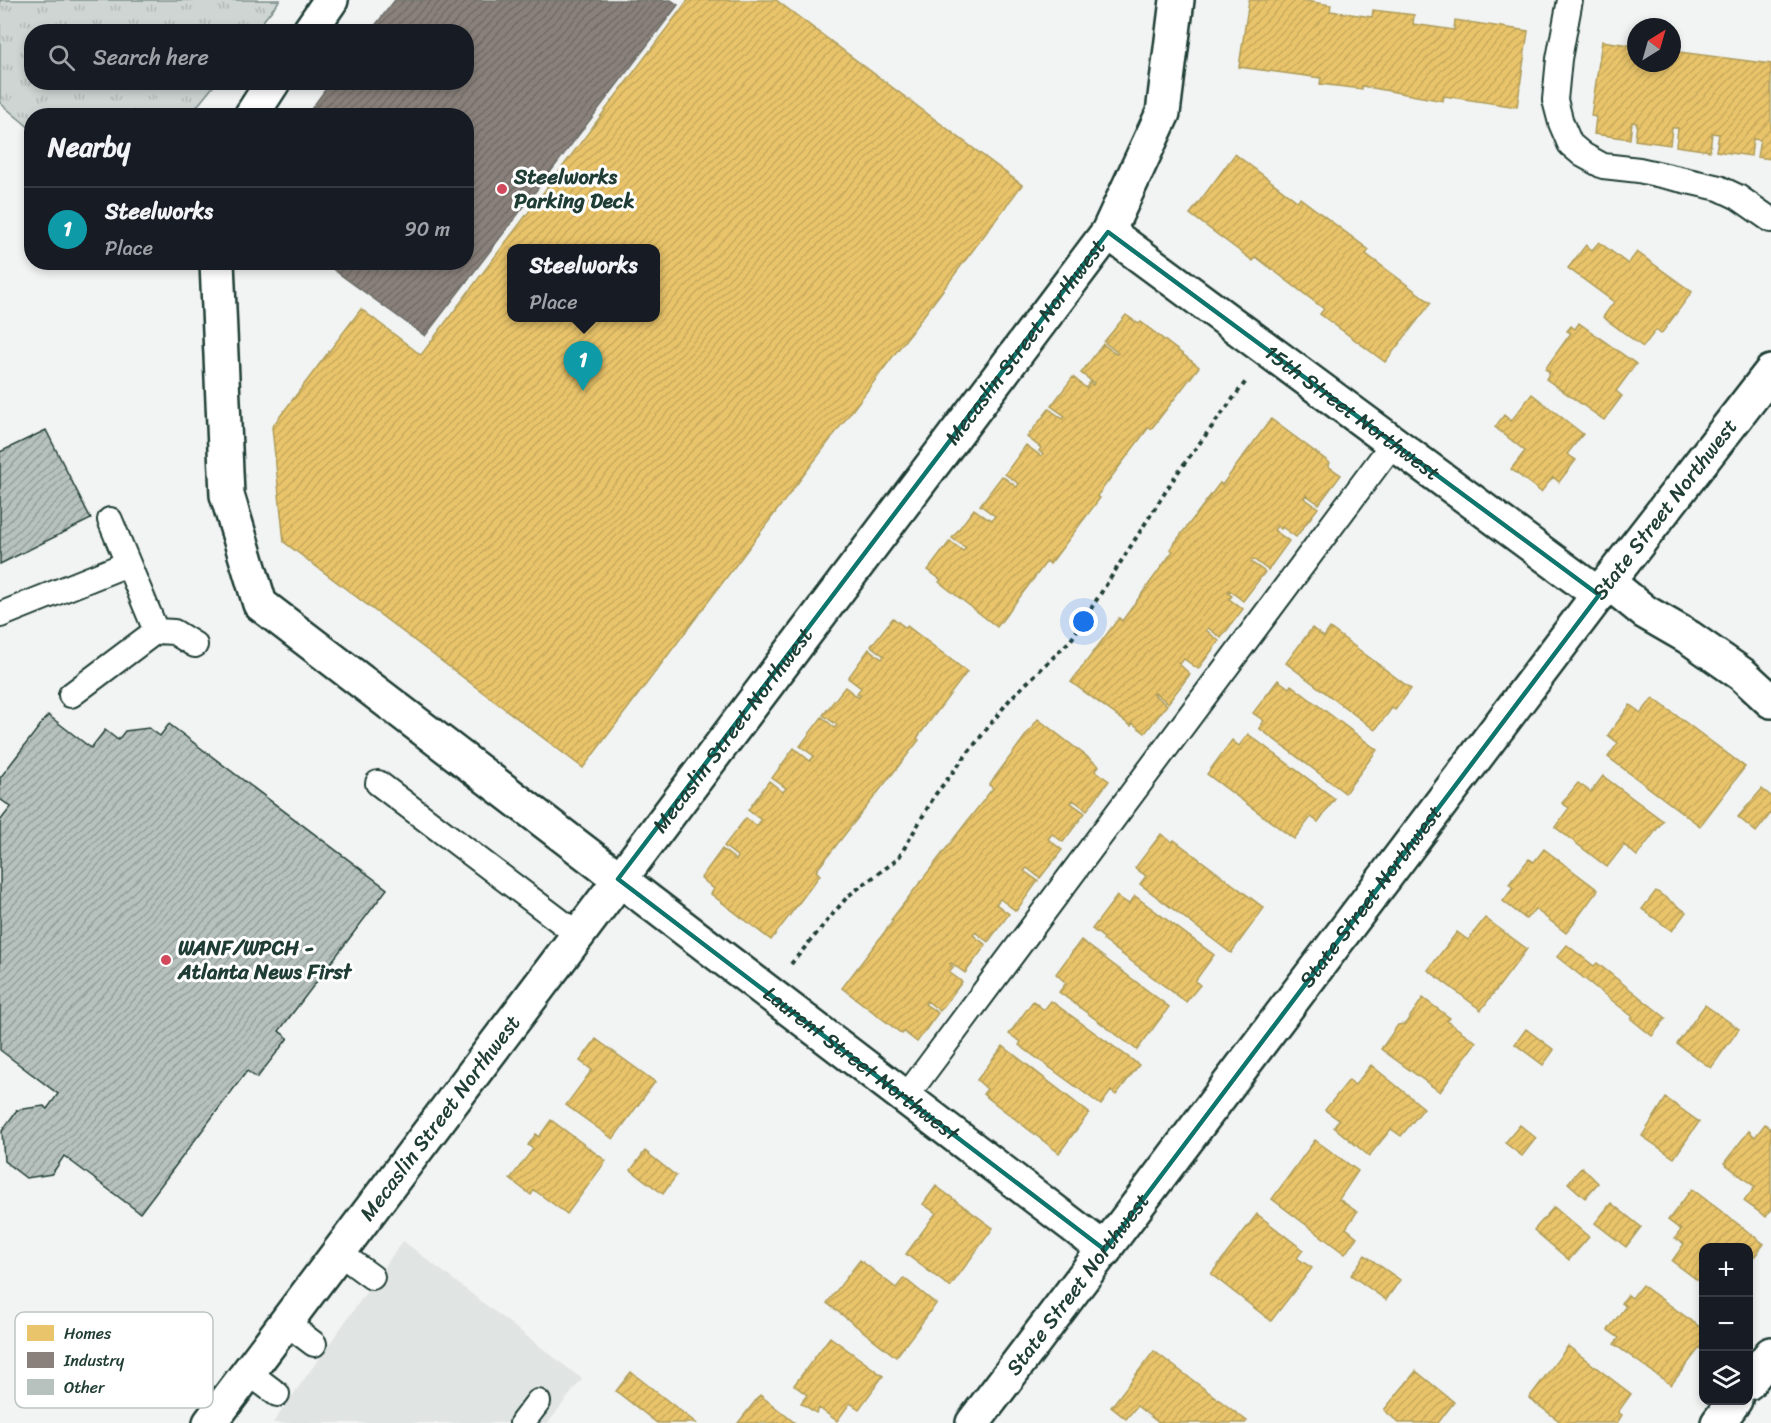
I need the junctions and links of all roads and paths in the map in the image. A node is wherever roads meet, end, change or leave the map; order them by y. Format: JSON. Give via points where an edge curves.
{"nodes":[{"id":1,"x":331,"y":0,"type":"edge"},
{"id":2,"x":1177,"y":0,"type":"edge"},
{"id":3,"x":1570,"y":0,"type":"edge"},
{"id":4,"x":314,"y":24,"type":"edge"},
{"id":5,"x":268,"y":90,"type":"edge"},
{"id":6,"x":255,"y":108,"type":"edge"},
{"id":7,"x":1771,"y":220,"type":"edge"},
{"id":8,"x":1108,"y":232,"type":"junction"},
{"id":9,"x":217,"y":270,"type":"edge"},
{"id":10,"x":1267,"y":349,"type":"junction"},
{"id":11,"x":1771,"y":372,"type":"edge"},
{"id":12,"x":1394,"y":442,"type":"junction"},
{"id":13,"x":110,"y":520,"type":"dead end"},
{"id":14,"x":127,"y":564,"type":"junction"},
{"id":15,"x":1604,"y":589,"type":"junction"},
{"id":16,"x":0,"y":615,"type":"edge"},
{"id":17,"x":156,"y":631,"type":"junction"},
{"id":18,"x":195,"y":645,"type":"dead end"},
{"id":19,"x":71,"y":695,"type":"dead end"},
{"id":20,"x":1771,"y":701,"type":"edge"},
{"id":21,"x":378,"y":783,"type":"dead end"},
{"id":22,"x":618,"y":879,"type":"junction"},
{"id":23,"x":577,"y":934,"type":"junction"},
{"id":24,"x":767,"y":993,"type":"junction"},
{"id":25,"x":905,"y":1098,"type":"junction"},
{"id":26,"x":1105,"y":1250,"type":"junction"},
{"id":27,"x":338,"y":1252,"type":"junction"},
{"id":28,"x":372,"y":1277,"type":"dead end"},
{"id":29,"x":285,"y":1322,"type":"junction"},
{"id":30,"x":314,"y":1344,"type":"dead end"},
{"id":31,"x":1771,"y":1354,"type":"edge"},
{"id":32,"x":248,"y":1372,"type":"junction"},
{"id":33,"x":1753,"y":1378,"type":"edge"},
{"id":34,"x":277,"y":1394,"type":"dead end"},
{"id":35,"x":538,"y":1402,"type":"dead end"},
{"id":36,"x":1732,"y":1405,"type":"edge"},
{"id":37,"x":210,"y":1423,"type":"edge"},
{"id":38,"x":522,"y":1423,"type":"edge"},
{"id":39,"x":973,"y":1423,"type":"edge"},
{"id":40,"x":1718,"y":1423,"type":"edge"}],
"edges":[{"from":1,"to":4,"type":"street"},
{"from":2,"to":8,"type":"street","name":"Mecaslin Street Northwest","via":[[1163,113]]},
{"from":3,"to":7,"type":"lane","via":[[1556,100],[1570,144],[1603,166],[1719,188]]},
{"from":5,"to":6,"type":"street"},
{"from":8,"to":10,"type":"street","name":"15th Street Northwest"},
{"from":8,"to":22,"type":"street","name":"Mecaslin Street Northwest"},
{"from":9,"to":22,"type":"street","name":"Laurent Street Northwest","via":[[227,495],[260,604]]},
{"from":10,"to":12,"type":"street","name":"15th Street Northwest"},
{"from":10,"to":24,"type":"path","via":[[1178,472],[1071,640],[1011,699],[942,786],[898,859],[848,896]]},
{"from":11,"to":15,"type":"street","name":"State Street Northwest"},
{"from":12,"to":15,"type":"street","name":"15th Street Northwest"},
{"from":12,"to":25,"type":"lane"},
{"from":13,"to":14,"type":"lane"},
{"from":14,"to":16,"type":"lane"},
{"from":14,"to":17,"type":"lane"},
{"from":15,"to":20,"type":"street","name":"15th Street Northwest","via":[[1690,638],[1743,675]]},
{"from":15,"to":26,"type":"street","name":"State Street Northwest"},
{"from":17,"to":18,"type":"lane","via":[[174,632]]},
{"from":17,"to":19,"type":"lane"},
{"from":21,"to":23,"type":"lane"},
{"from":22,"to":23,"type":"street","name":"Mecaslin Street Northwest"},
{"from":22,"to":24,"type":"street","name":"Laurent Street Northwest"},
{"from":23,"to":27,"type":"street","name":"Mecaslin Street Northwest"},
{"from":24,"to":25,"type":"street","name":"Laurent Street Northwest"},
{"from":25,"to":26,"type":"street","name":"Laurent Street Northwest"},
{"from":26,"to":39,"type":"street","name":"State Street Northwest"},
{"from":27,"to":28,"type":"lane"},
{"from":27,"to":29,"type":"street","name":"Mecaslin Street Northwest"},
{"from":29,"to":30,"type":"lane"},
{"from":29,"to":32,"type":"street","name":"Mecaslin Street Northwest"},
{"from":31,"to":33,"type":"street"},
{"from":32,"to":34,"type":"lane"},
{"from":32,"to":37,"type":"street","name":"Mecaslin Street Northwest"},
{"from":35,"to":38,"type":"lane"},
{"from":36,"to":40,"type":"street"}]}
